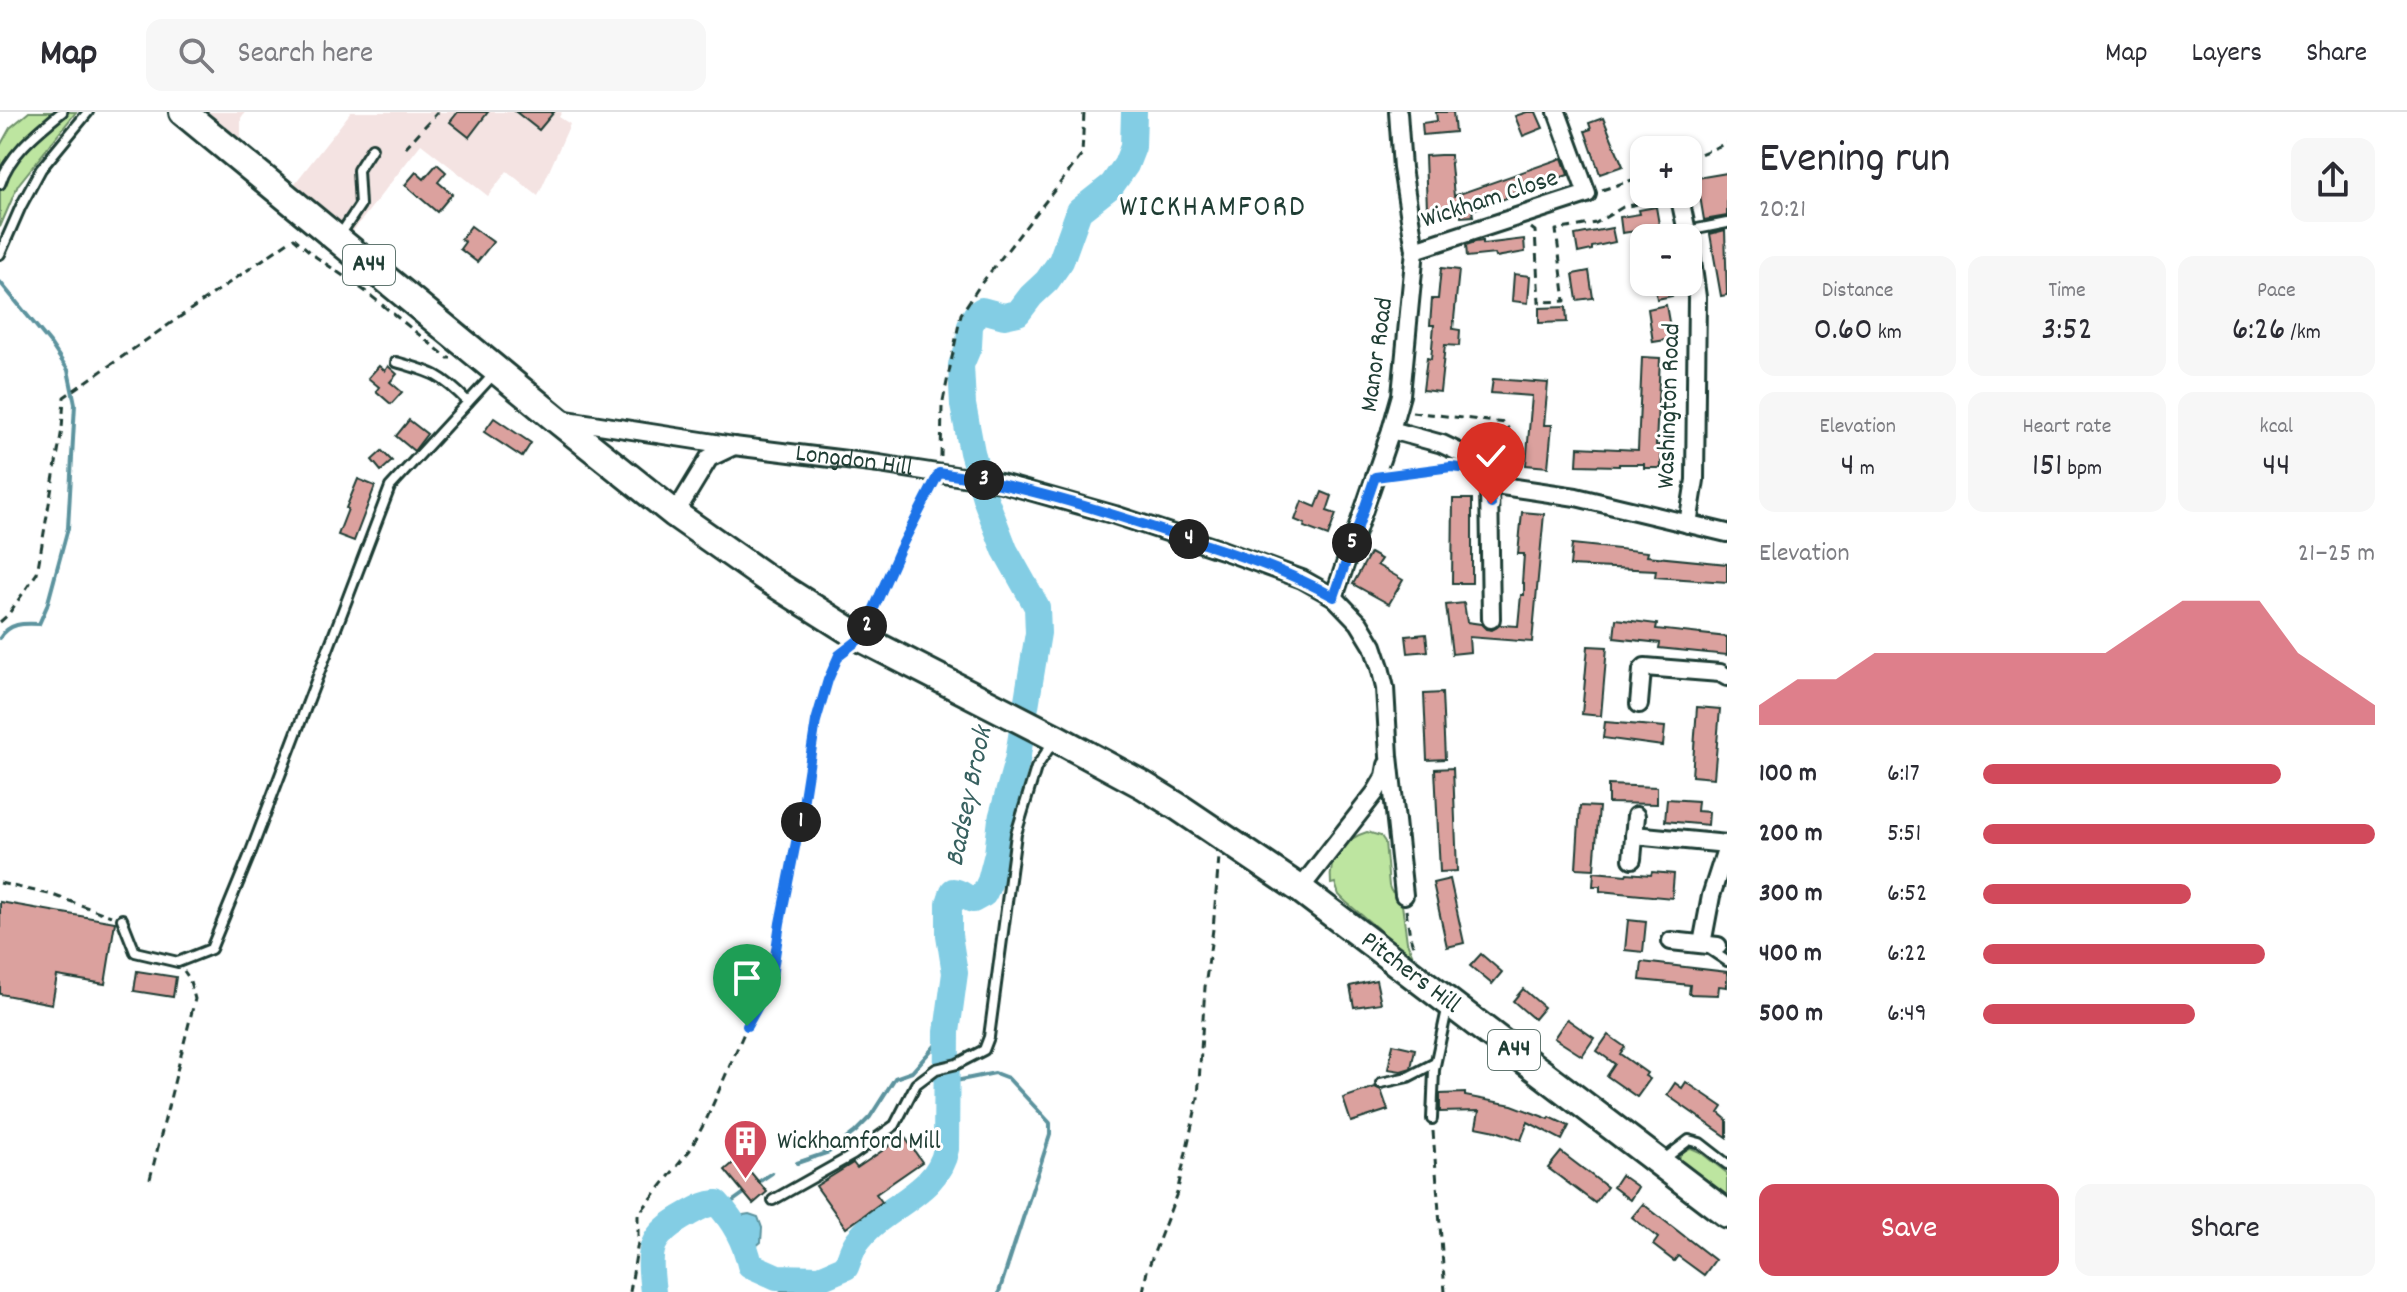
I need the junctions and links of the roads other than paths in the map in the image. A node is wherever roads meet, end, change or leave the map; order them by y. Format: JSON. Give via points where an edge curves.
{"nodes":[{"id":1,"x":62,"y":112,"type":"edge"},
{"id":2,"x":88,"y":112,"type":"edge"},
{"id":3,"x":183,"y":112,"type":"edge"},
{"id":4,"x":1398,"y":112,"type":"edge"},
{"id":5,"x":1557,"y":112,"type":"edge"},
{"id":6,"x":372,"y":148,"type":"dead end"},
{"id":7,"x":0,"y":184,"type":"edge"},
{"id":8,"x":1727,"y":223,"type":"edge"},
{"id":9,"x":1702,"y":228,"type":"edge"},
{"id":10,"x":337,"y":239,"type":"junction"},
{"id":11,"x":1415,"y":250,"type":"junction"},
{"id":12,"x":0,"y":254,"type":"edge"},
{"id":13,"x":1697,"y":296,"type":"edge"},
{"id":14,"x":396,"y":362,"type":"dead end"},
{"id":15,"x":497,"y":371,"type":"junction"},
{"id":16,"x":468,"y":402,"type":"junction"},
{"id":17,"x":556,"y":419,"type":"junction"},
{"id":18,"x":1391,"y":430,"type":"junction"},
{"id":19,"x":691,"y":439,"type":"junction"},
{"id":20,"x":734,"y":446,"type":"junction"},
{"id":21,"x":702,"y":471,"type":"junction"},
{"id":22,"x":1485,"y":477,"type":"junction"},
{"id":23,"x":675,"y":514,"type":"junction"},
{"id":24,"x":1688,"y":524,"type":"junction"},
{"id":25,"x":1727,"y":533,"type":"edge"},
{"id":26,"x":1334,"y":597,"type":"junction"},
{"id":27,"x":1491,"y":619,"type":"dead end"},
{"id":28,"x":1727,"y":677,"type":"edge"},
{"id":29,"x":1639,"y":704,"type":"dead end"},
{"id":30,"x":1050,"y":735,"type":"junction"},
{"id":31,"x":1389,"y":756,"type":"junction"},
{"id":32,"x":1636,"y":816,"type":"dead end"},
{"id":33,"x":1634,"y":835,"type":"junction"},
{"id":34,"x":1727,"y":845,"type":"edge"},
{"id":35,"x":1632,"y":859,"type":"dead end"},
{"id":36,"x":1300,"y":889,"type":"junction"},
{"id":37,"x":1404,"y":895,"type":"road end"},
{"id":38,"x":122,"y":919,"type":"road end"},
{"id":39,"x":1671,"y":941,"type":"dead end"},
{"id":40,"x":1710,"y":945,"type":"junction"},
{"id":41,"x":1727,"y":961,"type":"edge"},
{"id":42,"x":1449,"y":1001,"type":"junction"},
{"id":43,"x":1435,"y":1063,"type":"junction"},
{"id":44,"x":1381,"y":1083,"type":"dead end"},
{"id":45,"x":1432,"y":1119,"type":"road end"},
{"id":46,"x":1661,"y":1162,"type":"junction"},
{"id":47,"x":1727,"y":1164,"type":"edge"},
{"id":48,"x":773,"y":1200,"type":"dead end"},
{"id":49,"x":1727,"y":1214,"type":"edge"}],
"edges":[{"from":1,"to":7,"type":"lane","via":[[30,139]]},
{"from":2,"to":12,"type":"lane","via":[[41,169]]},
{"from":3,"to":10,"type":"highway","number":"A44"},
{"from":4,"to":11,"type":"street","name":"Manor Road"},
{"from":5,"to":11,"type":"street","name":"Wickham Close","via":[[1587,194]]},
{"from":6,"to":10,"type":"lane","via":[[358,170],[360,205]]},
{"from":8,"to":9,"type":"lane"},
{"from":10,"to":15,"type":"highway","number":"A44"},
{"from":11,"to":18,"type":"street","name":"Manor Road","via":[[1401,395]]},
{"from":13,"to":24,"type":"street","name":"Washington Road","via":[[1695,480]]},
{"from":14,"to":16,"type":"lane","via":[[434,373]]},
{"from":15,"to":16,"type":"lane"},
{"from":15,"to":17,"type":"highway","number":"A44"},
{"from":16,"to":38,"type":"lane","via":[[390,487],[211,949],[178,962],[135,952]]},
{"from":17,"to":19,"type":"street","name":"Longdon Hill"},
{"from":17,"to":23,"type":"highway","number":"A44"},
{"from":18,"to":22,"type":"street","via":[[1469,457]]},
{"from":18,"to":26,"type":"street","name":"Manor Road"},
{"from":19,"to":20,"type":"street","name":"Longdon Hill"},
{"from":19,"to":21,"type":"street"},
{"from":20,"to":21,"type":"street","via":[[709,458]]},
{"from":20,"to":26,"type":"street","name":"Longdon Hill","via":[[1001,483],[1222,550],[1302,579]]},
{"from":21,"to":23,"type":"street"},
{"from":22,"to":24,"type":"street","via":[[1508,488],[1576,497]]},
{"from":22,"to":27,"type":"street"},
{"from":23,"to":30,"type":"highway","number":"A44","via":[[861,638]]},
{"from":24,"to":25,"type":"street"},
{"from":26,"to":31,"type":"street","via":[[1373,646],[1385,688]]},
{"from":28,"to":29,"type":"street","via":[[1645,667]]},
{"from":30,"to":36,"type":"highway","number":"A44","via":[[1143,785]]},
{"from":30,"to":48,"type":"lane","via":[[1016,834],[984,1050],[936,1069],[916,1084],[895,1125]]},
{"from":31,"to":36,"type":"street","via":[[1375,793]]},
{"from":31,"to":37,"type":"street"},
{"from":32,"to":33,"type":"street"},
{"from":33,"to":34,"type":"street"},
{"from":33,"to":35,"type":"street"},
{"from":34,"to":40,"type":"street","via":[[1711,896]]},
{"from":36,"to":42,"type":"highway","name":"Pitchers Hill","number":"A44"},
{"from":39,"to":40,"type":"street"},
{"from":40,"to":41,"type":"lane"},
{"from":42,"to":43,"type":"lane"},
{"from":42,"to":46,"type":"highway","name":"Pitchers Hill","number":"A44"},
{"from":43,"to":44,"type":"lane"},
{"from":43,"to":45,"type":"lane"},
{"from":46,"to":47,"type":"lane","via":[[1689,1140]]},
{"from":46,"to":49,"type":"highway","name":"Pitchers Hill","number":"A44"}]}
